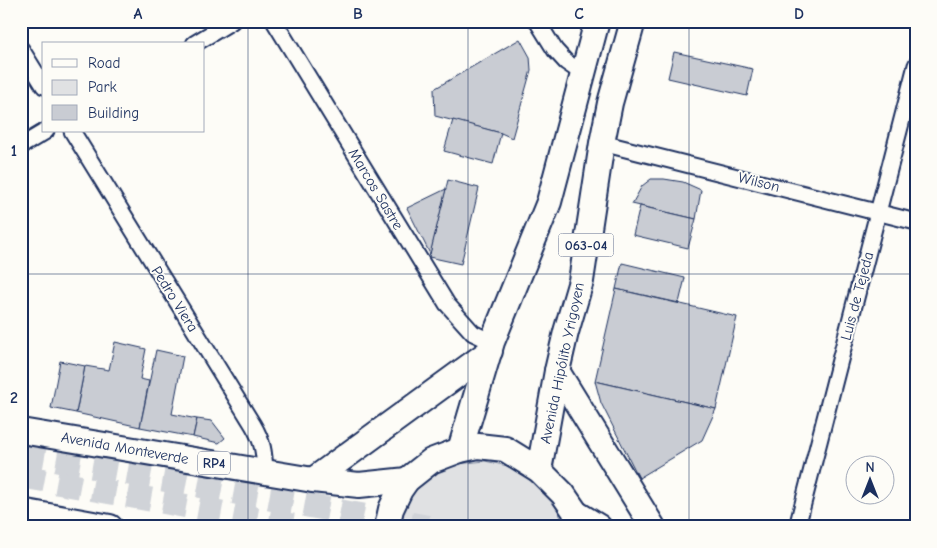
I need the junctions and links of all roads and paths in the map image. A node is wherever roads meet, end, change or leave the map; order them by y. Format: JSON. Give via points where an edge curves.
{"nodes":[{"id":1,"x":232,"y":21,"type":"edge"},
{"id":2,"x":274,"y":21,"type":"edge"},
{"id":3,"x":537,"y":21,"type":"edge"},
{"id":4,"x":597,"y":21,"type":"edge"},
{"id":5,"x":633,"y":21,"type":"edge"},
{"id":6,"x":197,"y":42,"type":"edge"},
{"id":7,"x":21,"y":49,"type":"edge"},
{"id":8,"x":916,"y":65,"type":"edge"},
{"id":9,"x":582,"y":73,"type":"junction"},
{"id":10,"x":42,"y":83,"type":"edge"},
{"id":11,"x":44,"y":132,"type":"edge"},
{"id":12,"x":73,"y":132,"type":"edge"},
{"id":13,"x":602,"y":143,"type":"junction"},
{"id":14,"x":21,"y":146,"type":"edge"},
{"id":15,"x":878,"y":212,"type":"junction"},
{"id":16,"x":916,"y":222,"type":"edge"},
{"id":17,"x":491,"y":347,"type":"junction"},
{"id":18,"x":557,"y":371,"type":"junction"},
{"id":19,"x":21,"y":431,"type":"edge"},
{"id":20,"x":460,"y":450,"type":"junction"},
{"id":21,"x":539,"y":470,"type":"junction"},
{"id":22,"x":265,"y":472,"type":"junction"},
{"id":23,"x":313,"y":480,"type":"junction"},
{"id":24,"x":407,"y":480,"type":"junction"},
{"id":25,"x":21,"y":511,"type":"edge"},
{"id":26,"x":576,"y":520,"type":"edge"},
{"id":27,"x":110,"y":527,"type":"edge"},
{"id":28,"x":387,"y":527,"type":"edge"},
{"id":29,"x":599,"y":527,"type":"edge"},
{"id":30,"x":653,"y":527,"type":"edge"},
{"id":31,"x":797,"y":527,"type":"edge"}],
"edges":[{"from":1,"to":6,"type":"street"},
{"from":2,"to":17,"type":"street","name":"Marcos Sastre","via":[[447,304],[473,333]]},
{"from":3,"to":9,"type":"street","via":[[555,50]]},
{"from":4,"to":9,"type":"main road","number":"063-04"},
{"from":5,"to":13,"type":"main road","name":"Avenida Hipólito Yrigoyen","number":"063-04"},
{"from":7,"to":10,"type":"street"},
{"from":8,"to":15,"type":"street","name":"Luis de Tejeda"},
{"from":9,"to":17,"type":"main road","number":"063-04","via":[[549,202]]},
{"from":11,"to":14,"type":"street"},
{"from":12,"to":22,"type":"street","name":"Pedro Viera","via":[[254,425],[261,439]]},
{"from":13,"to":15,"type":"street","name":"Wilson"},
{"from":13,"to":18,"type":"main road","name":"Avenida Hipólito Yrigoyen","number":"063-04","via":[[581,280]]},
{"from":15,"to":16,"type":"street","name":"Wilson"},
{"from":15,"to":31,"type":"street","name":"Luis de Tejeda"},
{"from":17,"to":20,"type":"main road","number":"063-04"},
{"from":17,"to":23,"type":"main road"},
{"from":18,"to":21,"type":"main road","name":"Avenida Hipólito Yrigoyen","number":"063-04"},
{"from":18,"to":30,"type":"main road"},
{"from":19,"to":22,"type":"main road","name":"Avenida Monteverde","number":"RP4"},
{"from":20,"to":21,"type":"main road","via":[[478,446],[505,449]]},
{"from":20,"to":24,"type":"main road","via":[[431,461]]},
{"from":21,"to":26,"type":"main road","via":[[563,494]]},
{"from":22,"to":23,"type":"main road","name":"Avenida Monteverde","number":"RP4"},
{"from":23,"to":24,"type":"main road","name":"Avenida Monteverde","number":"RP4","via":[[359,485]]},
{"from":24,"to":28,"type":"main road","via":[[391,509]]},
{"from":25,"to":27,"type":"main road"},
{"from":26,"to":29,"type":"main road"}]}
